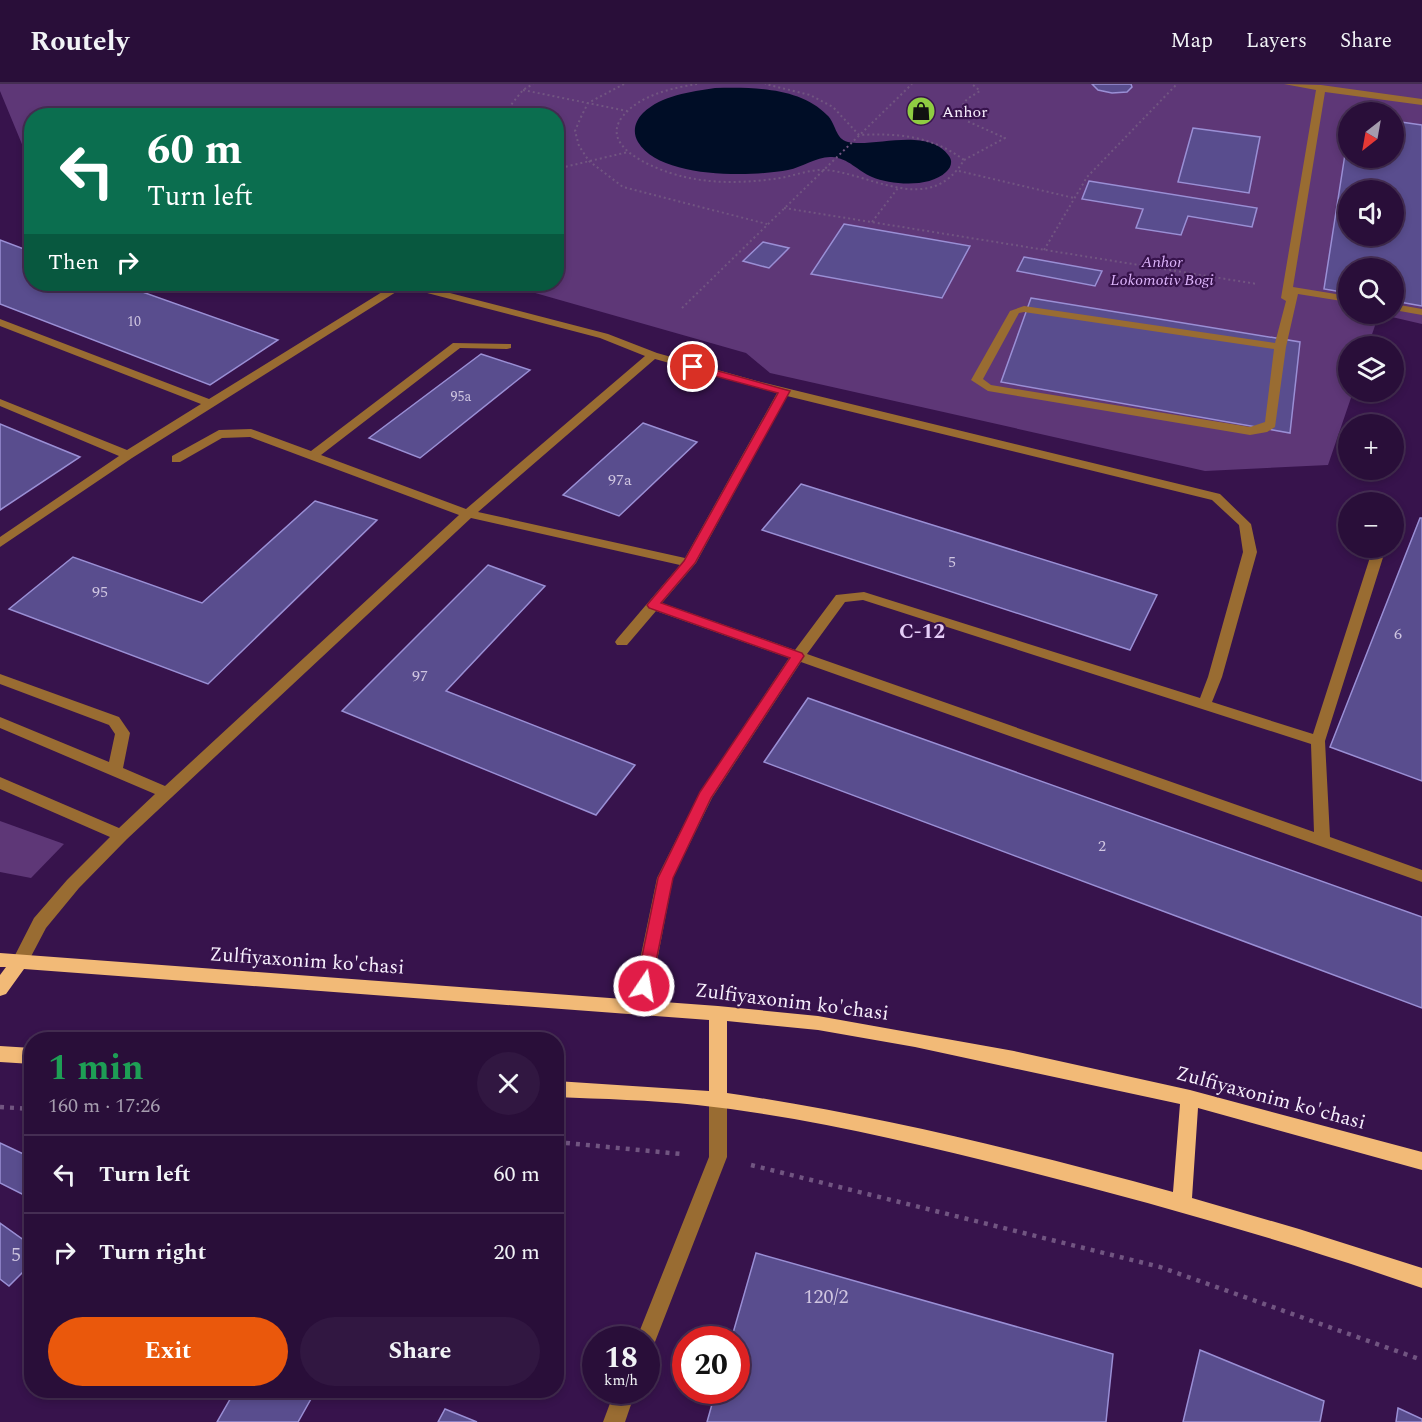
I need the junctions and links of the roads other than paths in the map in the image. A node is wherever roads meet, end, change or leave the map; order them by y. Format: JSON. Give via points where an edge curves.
{"nodes":[{"id":1,"x":1288,"y":84,"type":"edge"},
{"id":2,"x":1321,"y":88,"type":"junction"},
{"id":3,"x":1422,"y":102,"type":"edge"},
{"id":4,"x":1291,"y":289,"type":"junction"},
{"id":5,"x":392,"y":291,"type":"edge"},
{"id":6,"x":430,"y":291,"type":"edge"},
{"id":7,"x":1338,"y":297,"type":"edge"},
{"id":8,"x":1404,"y":309,"type":"edge"},
{"id":9,"x":1422,"y":312,"type":"edge"},
{"id":10,"x":0,"y":322,"type":"edge"},
{"id":11,"x":1279,"y":343,"type":"junction"},
{"id":12,"x":507,"y":346,"type":"dead end"},
{"id":13,"x":653,"y":355,"type":"junction"},
{"id":14,"x":784,"y":391,"type":"junction"},
{"id":15,"x":0,"y":402,"type":"edge"},
{"id":16,"x":210,"y":404,"type":"junction"},
{"id":17,"x":128,"y":455,"type":"junction"},
{"id":18,"x":313,"y":455,"type":"junction"},
{"id":19,"x":176,"y":459,"type":"dead end"},
{"id":20,"x":468,"y":514,"type":"junction"},
{"id":21,"x":0,"y":543,"type":"edge"},
{"id":22,"x":1377,"y":558,"type":"edge"},
{"id":23,"x":689,"y":563,"type":"junction"},
{"id":24,"x":653,"y":605,"type":"junction"},
{"id":25,"x":622,"y":642,"type":"dead end"},
{"id":26,"x":798,"y":656,"type":"junction"},
{"id":27,"x":0,"y":679,"type":"edge"},
{"id":28,"x":1204,"y":705,"type":"junction"},
{"id":29,"x":0,"y":722,"type":"edge"},
{"id":30,"x":1318,"y":741,"type":"junction"},
{"id":31,"x":115,"y":771,"type":"junction"},
{"id":32,"x":0,"y":783,"type":"edge"},
{"id":33,"x":165,"y":792,"type":"junction"},
{"id":34,"x":121,"y":835,"type":"junction"},
{"id":35,"x":1322,"y":840,"type":"junction"},
{"id":36,"x":1422,"y":876,"type":"edge"},
{"id":37,"x":0,"y":960,"type":"edge"},
{"id":38,"x":21,"y":961,"type":"junction"},
{"id":39,"x":0,"y":988,"type":"edge"},
{"id":40,"x":639,"y":1008,"type":"junction"},
{"id":41,"x":718,"y":1013,"type":"junction"},
{"id":42,"x":0,"y":1054,"type":"edge"},
{"id":43,"x":24,"y":1056,"type":"edge"},
{"id":44,"x":564,"y":1089,"type":"edge"},
{"id":45,"x":1190,"y":1098,"type":"junction"},
{"id":46,"x":718,"y":1099,"type":"junction"},
{"id":47,"x":1422,"y":1161,"type":"edge"},
{"id":48,"x":1182,"y":1204,"type":"junction"},
{"id":49,"x":1422,"y":1278,"type":"edge"},
{"id":50,"x":652,"y":1326,"type":"edge"},
{"id":51,"x":621,"y":1404,"type":"edge"},
{"id":52,"x":614,"y":1422,"type":"edge"}],
"edges":[{"from":1,"to":2,"type":"street"},
{"from":2,"to":3,"type":"street"},
{"from":2,"to":4,"type":"street"},
{"from":4,"to":7,"type":"street"},
{"from":4,"to":11,"type":"street"},
{"from":5,"to":16,"type":"street"},
{"from":6,"to":13,"type":"street","via":[[604,336]]},
{"from":8,"to":9,"type":"street"},
{"from":10,"to":16,"type":"street"},
{"from":11,"to":11,"type":"street","via":[[1271,424],[1250,431],[988,388],[977,380],[1015,312],[1024,309]]},
{"from":12,"to":18,"type":"street","via":[[456,345]]},
{"from":13,"to":14,"type":"street"},
{"from":13,"to":20,"type":"street"},
{"from":14,"to":23,"type":"street"},
{"from":14,"to":28,"type":"street","via":[[1216,497],[1245,524],[1250,552]]},
{"from":15,"to":17,"type":"street"},
{"from":16,"to":17,"type":"street"},
{"from":17,"to":21,"type":"street"},
{"from":18,"to":19,"type":"street","via":[[251,433],[219,434]]},
{"from":18,"to":20,"type":"street"},
{"from":20,"to":23,"type":"street"},
{"from":20,"to":33,"type":"street"},
{"from":22,"to":30,"type":"street"},
{"from":23,"to":24,"type":"street"},
{"from":24,"to":25,"type":"street"},
{"from":24,"to":26,"type":"street"},
{"from":26,"to":28,"type":"street","via":[[841,598],[864,596]]},
{"from":26,"to":35,"type":"street"},
{"from":26,"to":40,"type":"street","via":[[705,796],[665,878]]},
{"from":27,"to":31,"type":"street","via":[[114,721],[123,733]]},
{"from":28,"to":30,"type":"street"},
{"from":29,"to":31,"type":"street"},
{"from":30,"to":35,"type":"street"},
{"from":31,"to":33,"type":"street"},
{"from":32,"to":34,"type":"street"},
{"from":33,"to":34,"type":"street"},
{"from":34,"to":38,"type":"street","via":[[40,923]]},
{"from":35,"to":36,"type":"street"},
{"from":37,"to":38,"type":"main road","name":"Zulfiyaxonim ko'chasi"},
{"from":38,"to":39,"type":"main road"},
{"from":38,"to":40,"type":"main road","name":"Zulfiyaxonim ko'chasi"},
{"from":40,"to":41,"type":"main road","name":"Zulfiyaxonim ko'chasi"},
{"from":41,"to":45,"type":"main road","name":"Zulfiyaxonim ko'chasi","via":[[818,1023],[915,1039]]},
{"from":41,"to":46,"type":"main road"},
{"from":42,"to":43,"type":"main road"},
{"from":44,"to":46,"type":"main road"},
{"from":45,"to":47,"type":"main road","name":"Zulfiyaxonim ko'chasi"},
{"from":45,"to":48,"type":"main road"},
{"from":46,"to":48,"type":"main road","via":[[923,1137]]},
{"from":46,"to":50,"type":"street","via":[[718,1157]]},
{"from":48,"to":49,"type":"main road"},
{"from":51,"to":52,"type":"street"}]}
